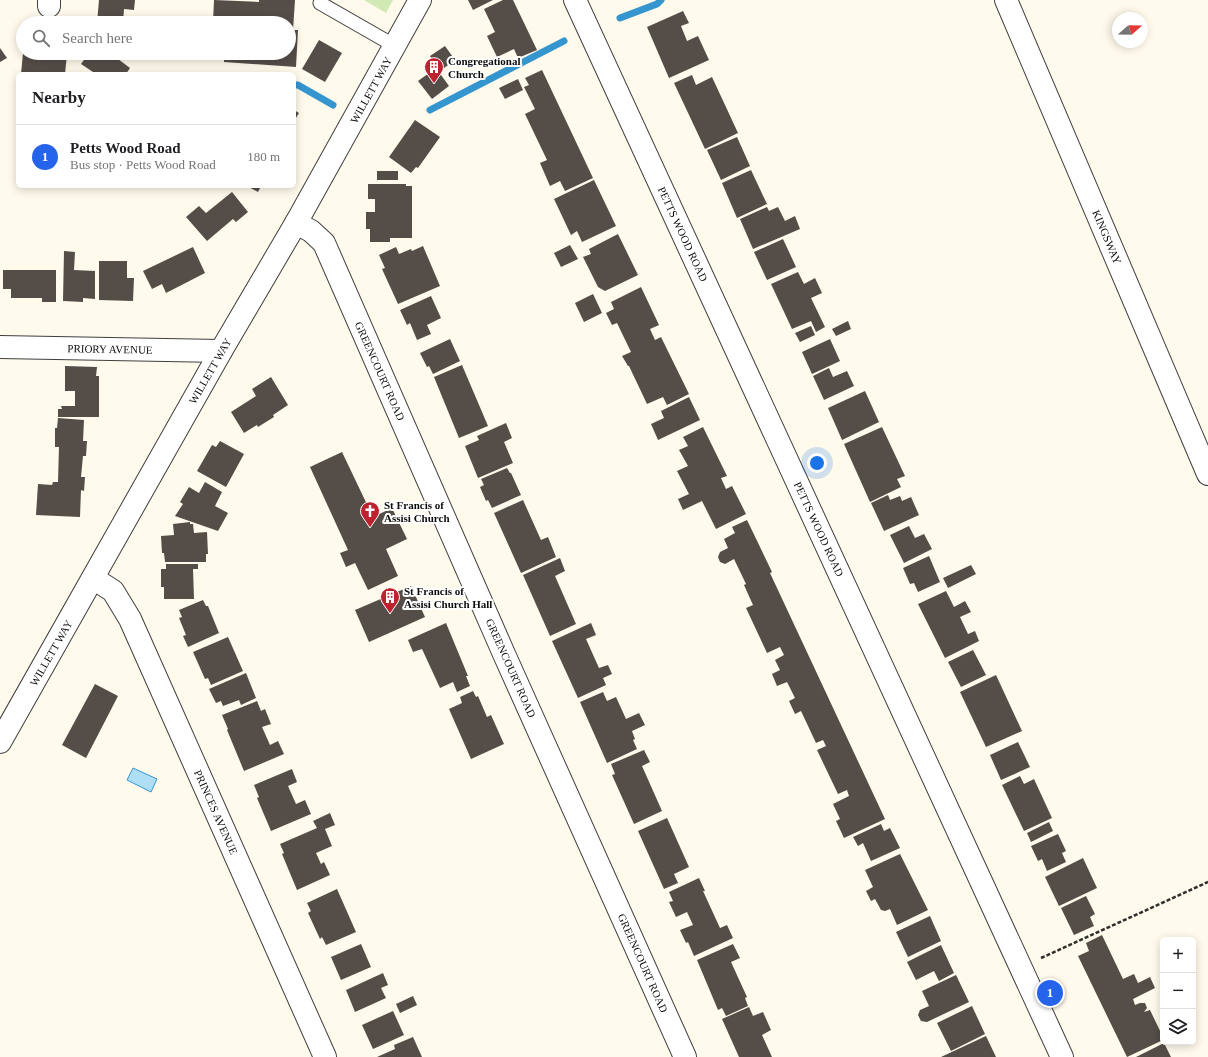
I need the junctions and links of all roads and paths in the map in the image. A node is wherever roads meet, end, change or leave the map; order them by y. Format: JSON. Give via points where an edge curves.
{"nodes":[{"id":1,"x":420,"y":0,"type":"edge"},
{"id":2,"x":575,"y":0,"type":"edge"},
{"id":3,"x":1006,"y":0,"type":"edge"},
{"id":4,"x":320,"y":3,"type":"dead end"},
{"id":5,"x":396,"y":46,"type":"junction"},
{"id":6,"x":296,"y":223,"type":"junction"},
{"id":7,"x":0,"y":347,"type":"edge"},
{"id":8,"x":221,"y":351,"type":"junction"},
{"id":9,"x":1208,"y":474,"type":"edge"},
{"id":10,"x":93,"y":578,"type":"junction"},
{"id":11,"x":0,"y":742,"type":"edge"},
{"id":12,"x":1208,"y":882,"type":"edge"},
{"id":13,"x":1021,"y":967,"type":"junction"},
{"id":14,"x":325,"y":1057,"type":"edge"},
{"id":15,"x":685,"y":1057,"type":"edge"},
{"id":16,"x":1062,"y":1057,"type":"edge"}],
"edges":[{"from":1,"to":5,"type":"street","name":"WILLETT WAY"},
{"from":2,"to":13,"type":"street","name":"PETTS WOOD ROAD"},
{"from":3,"to":9,"type":"street","name":"KINGSWAY"},
{"from":4,"to":5,"type":"lane"},
{"from":5,"to":6,"type":"street","name":"WILLETT WAY"},
{"from":6,"to":8,"type":"street","name":"WILLETT WAY"},
{"from":6,"to":15,"type":"street","name":"GREENCOURT ROAD","via":[[311,231],[324,243]]},
{"from":7,"to":8,"type":"street","name":"PRIORY AVENUE"},
{"from":8,"to":10,"type":"street","name":"WILLETT WAY"},
{"from":10,"to":11,"type":"street","name":"WILLETT WAY"},
{"from":10,"to":14,"type":"street","name":"PRINCES AVENUE","via":[[113,591],[130,619]]},
{"from":12,"to":13,"type":"path"},
{"from":13,"to":16,"type":"street","name":"PETTS WOOD ROAD"}]}
